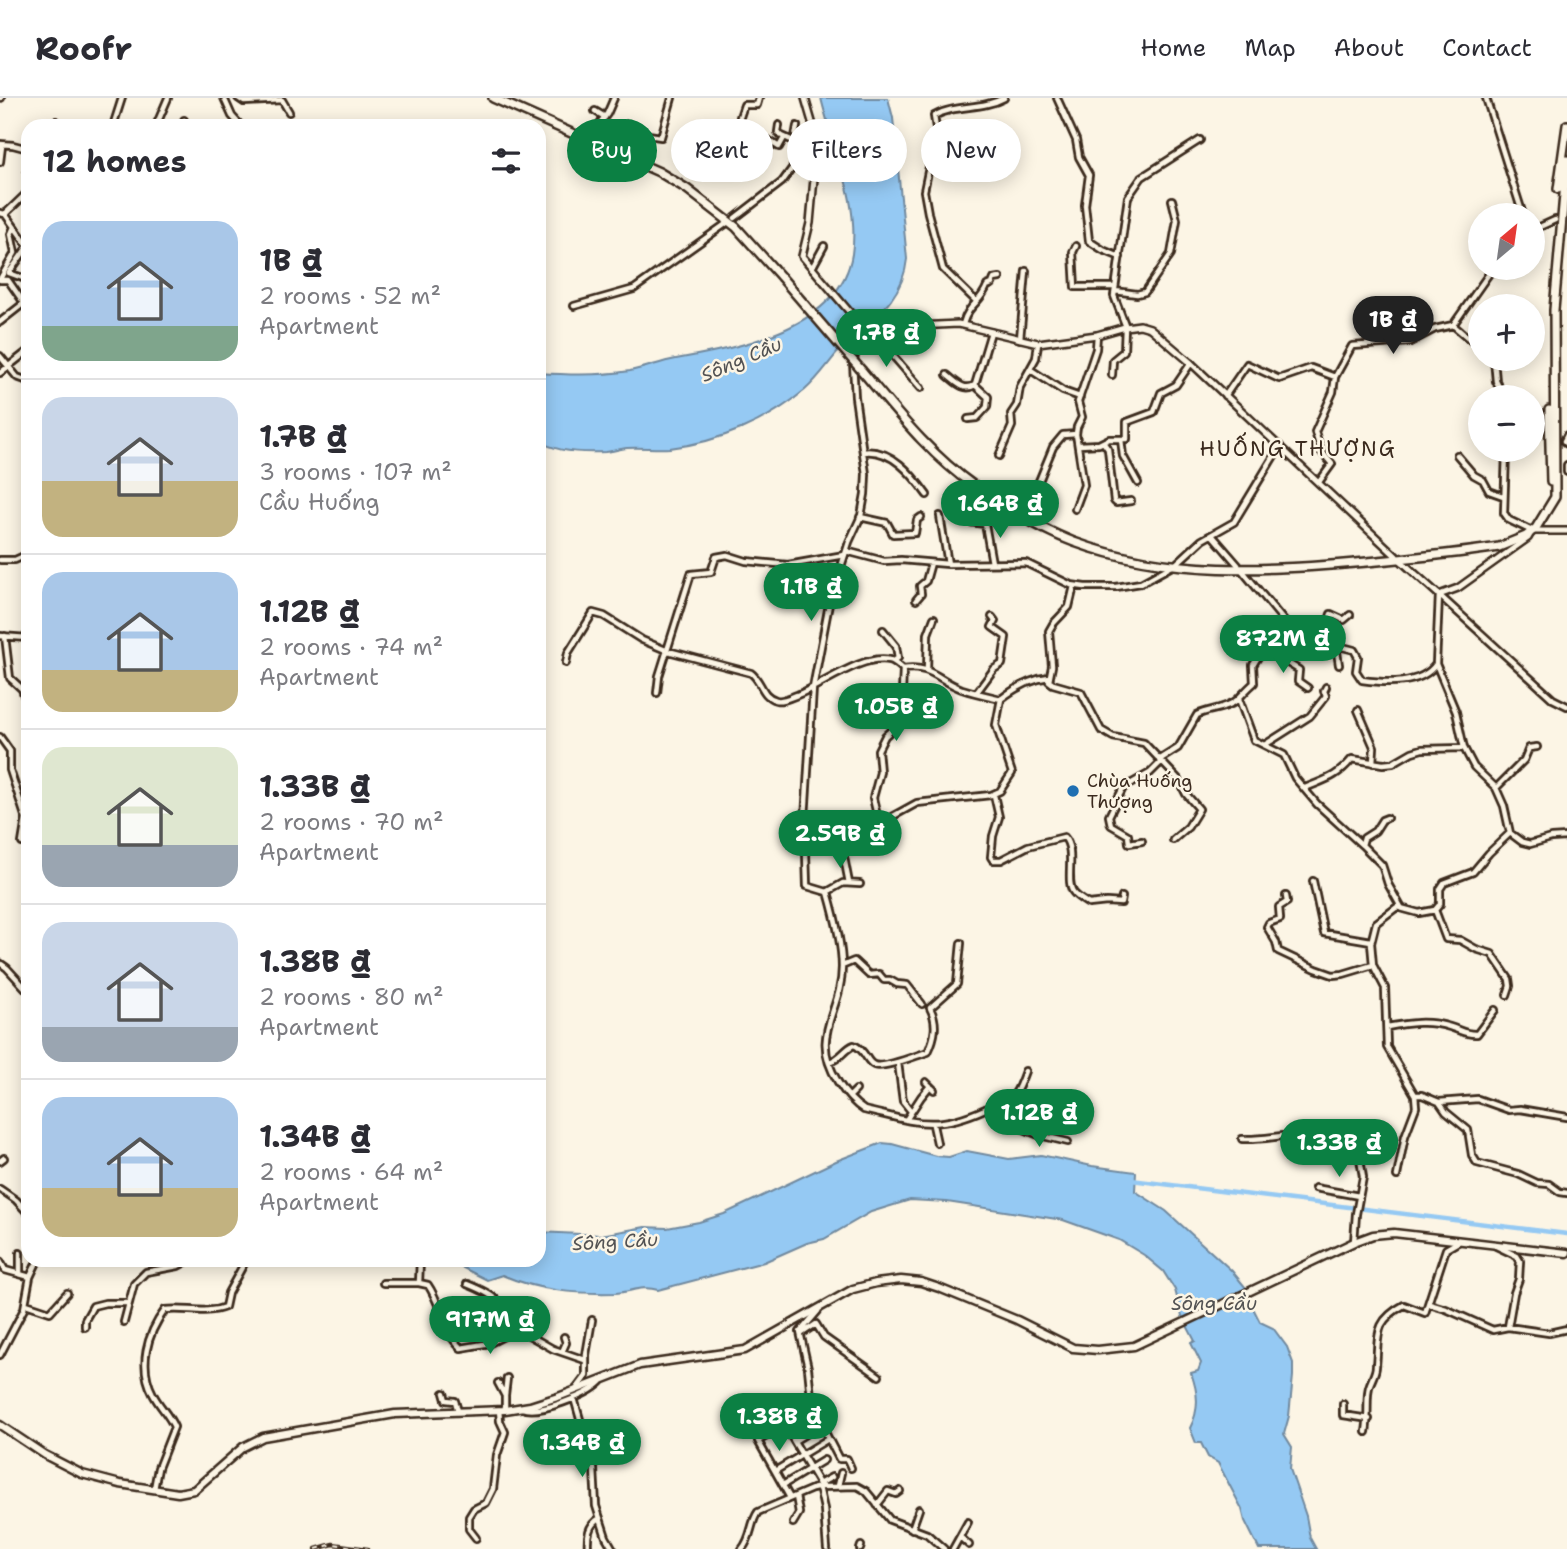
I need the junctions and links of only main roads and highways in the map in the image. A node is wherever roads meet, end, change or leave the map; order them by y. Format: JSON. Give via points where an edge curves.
{"nodes":[{"id":1,"x":493,"y":98,"type":"edge"},
{"id":2,"x":504,"y":98,"type":"edge"},
{"id":3,"x":540,"y":119,"type":"edge"},
{"id":4,"x":546,"y":122,"type":"edge"},
{"id":5,"x":1567,"y":125,"type":"edge"},
{"id":6,"x":1567,"y":160,"type":"edge"},
{"id":7,"x":1561,"y":217,"type":"edge"},
{"id":8,"x":783,"y":276,"type":"junction"},
{"id":9,"x":1567,"y":1253,"type":"edge"},
{"id":10,"x":0,"y":1425,"type":"edge"}],
"edges":[{"from":1,"to":3,"type":"highway"},
{"from":2,"to":8,"type":"highway","via":[[670,174],[718,206]]},
{"from":4,"to":8,"type":"highway","via":[[678,184],[736,227]]},
{"from":5,"to":7,"type":"highway"},
{"from":6,"to":7,"type":"highway"},
{"from":7,"to":8,"type":"highway","bridge":true,"via":[[1549,375],[1552,500],[1532,531],[1514,542],[1346,562],[1240,567],[1175,564],[1073,541],[972,484],[924,443]]},
{"from":9,"to":10,"type":"main road","via":[[1394,1233],[1373,1235],[1134,1346],[1083,1350],[921,1282],[876,1283],[853,1289],[745,1350],[654,1362],[574,1395],[521,1408],[379,1416],[263,1437],[243,1447],[194,1490],[178,1493],[82,1474]]}]}
